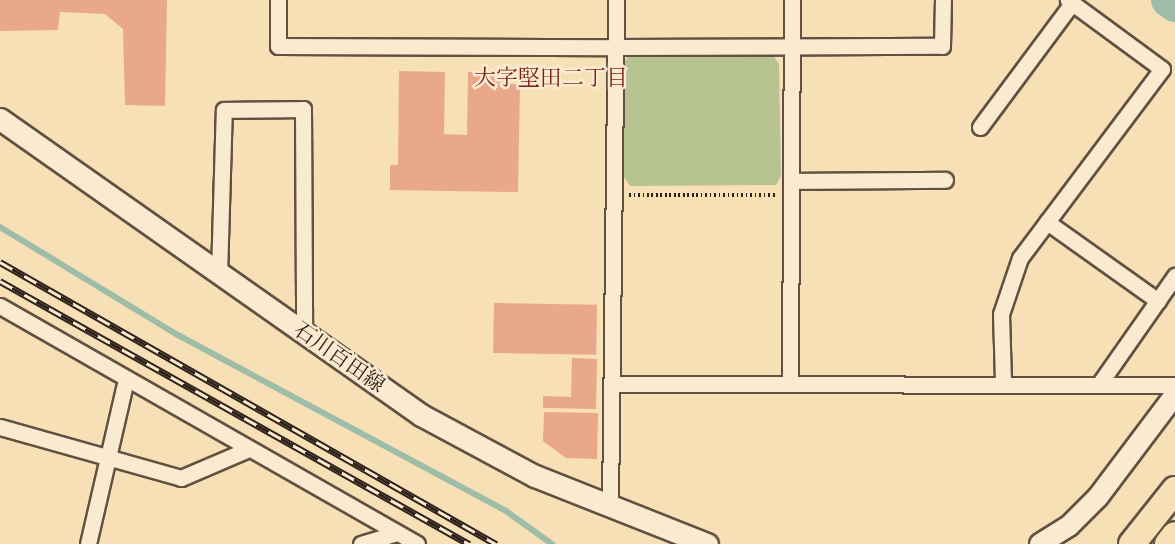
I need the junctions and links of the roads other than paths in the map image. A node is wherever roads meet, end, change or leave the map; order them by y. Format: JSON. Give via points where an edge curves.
{"nodes":[{"id":1,"x":278,"y":0,"type":"edge"},
{"id":2,"x":616,"y":0,"type":"edge"},
{"id":3,"x":792,"y":0,"type":"edge"},
{"id":4,"x":943,"y":0,"type":"edge"},
{"id":5,"x":1070,"y":2,"type":"edge"},
{"id":6,"x":616,"y":47,"type":"junction"},
{"id":7,"x":791,"y":47,"type":"junction"},
{"id":8,"x":0,"y":119,"type":"edge"},
{"id":9,"x":980,"y":127,"type":"dead end"},
{"id":10,"x":945,"y":180,"type":"dead end"},
{"id":11,"x":791,"y":188,"type":"junction"},
{"id":12,"x":1047,"y":222,"type":"junction"},
{"id":13,"x":219,"y":274,"type":"junction"},
{"id":14,"x":1175,"y":276,"type":"edge"},
{"id":15,"x":1158,"y":301,"type":"junction"},
{"id":16,"x":0,"y":306,"type":"edge"},
{"id":17,"x":304,"y":334,"type":"junction"},
{"id":18,"x":126,"y":380,"type":"junction"},
{"id":19,"x":1003,"y":381,"type":"junction"},
{"id":20,"x":790,"y":382,"type":"junction"},
{"id":21,"x":1100,"y":383,"type":"junction"},
{"id":22,"x":615,"y":384,"type":"junction"},
{"id":23,"x":1175,"y":385,"type":"edge"},
{"id":24,"x":1175,"y":395,"type":"edge"},
{"id":25,"x":0,"y":427,"type":"edge"},
{"id":26,"x":249,"y":449,"type":"junction"},
{"id":27,"x":112,"y":458,"type":"junction"},
{"id":28,"x":1174,"y":491,"type":"edge"},
{"id":29,"x":610,"y":506,"type":"junction"},
{"id":30,"x":396,"y":533,"type":"junction"},
{"id":31,"x":1175,"y":535,"type":"edge"},
{"id":32,"x":88,"y":544,"type":"edge"},
{"id":33,"x":361,"y":544,"type":"edge"},
{"id":34,"x":417,"y":544,"type":"edge"},
{"id":35,"x":707,"y":544,"type":"edge"},
{"id":36,"x":1040,"y":544,"type":"edge"},
{"id":37,"x":1132,"y":544,"type":"edge"},
{"id":38,"x":1168,"y":544,"type":"edge"}],
"edges":[{"from":1,"to":6,"type":"street","via":[[278,46]]},
{"from":2,"to":6,"type":"street"},
{"from":3,"to":7,"type":"street"},
{"from":4,"to":7,"type":"street","via":[[942,46]]},
{"from":5,"to":9,"type":"street"},
{"from":5,"to":12,"type":"street","via":[[1162,69]]},
{"from":6,"to":7,"type":"street"},
{"from":6,"to":22,"type":"street"},
{"from":7,"to":11,"type":"street"},
{"from":8,"to":13,"type":"main road","name":"石川百田線"},
{"from":10,"to":11,"type":"street"},
{"from":11,"to":20,"type":"street"},
{"from":12,"to":15,"type":"street"},
{"from":12,"to":19,"type":"street","via":[[1009,280],[1001,314]]},
{"from":13,"to":17,"type":"main road","name":"石川百田線"},
{"from":13,"to":17,"type":"street","via":[[224,110],[303,109]]},
{"from":14,"to":15,"type":"street"},
{"from":15,"to":21,"type":"street"},
{"from":16,"to":18,"type":"street"},
{"from":17,"to":29,"type":"main road","name":"石川百田線","via":[[468,443]]},
{"from":18,"to":26,"type":"street"},
{"from":18,"to":27,"type":"street"},
{"from":19,"to":20,"type":"street"},
{"from":19,"to":21,"type":"street"},
{"from":20,"to":22,"type":"street"},
{"from":21,"to":23,"type":"street"},
{"from":22,"to":29,"type":"street"},
{"from":24,"to":36,"type":"street","via":[[1098,497],[1069,526]]},
{"from":25,"to":27,"type":"street"},
{"from":26,"to":27,"type":"street","via":[[181,478]]},
{"from":26,"to":30,"type":"street"},
{"from":27,"to":32,"type":"street"},
{"from":28,"to":37,"type":"highway"},
{"from":29,"to":35,"type":"main road","name":"石川百田線"},
{"from":30,"to":33,"type":"street"},
{"from":30,"to":34,"type":"street"},
{"from":31,"to":38,"type":"highway"}]}
